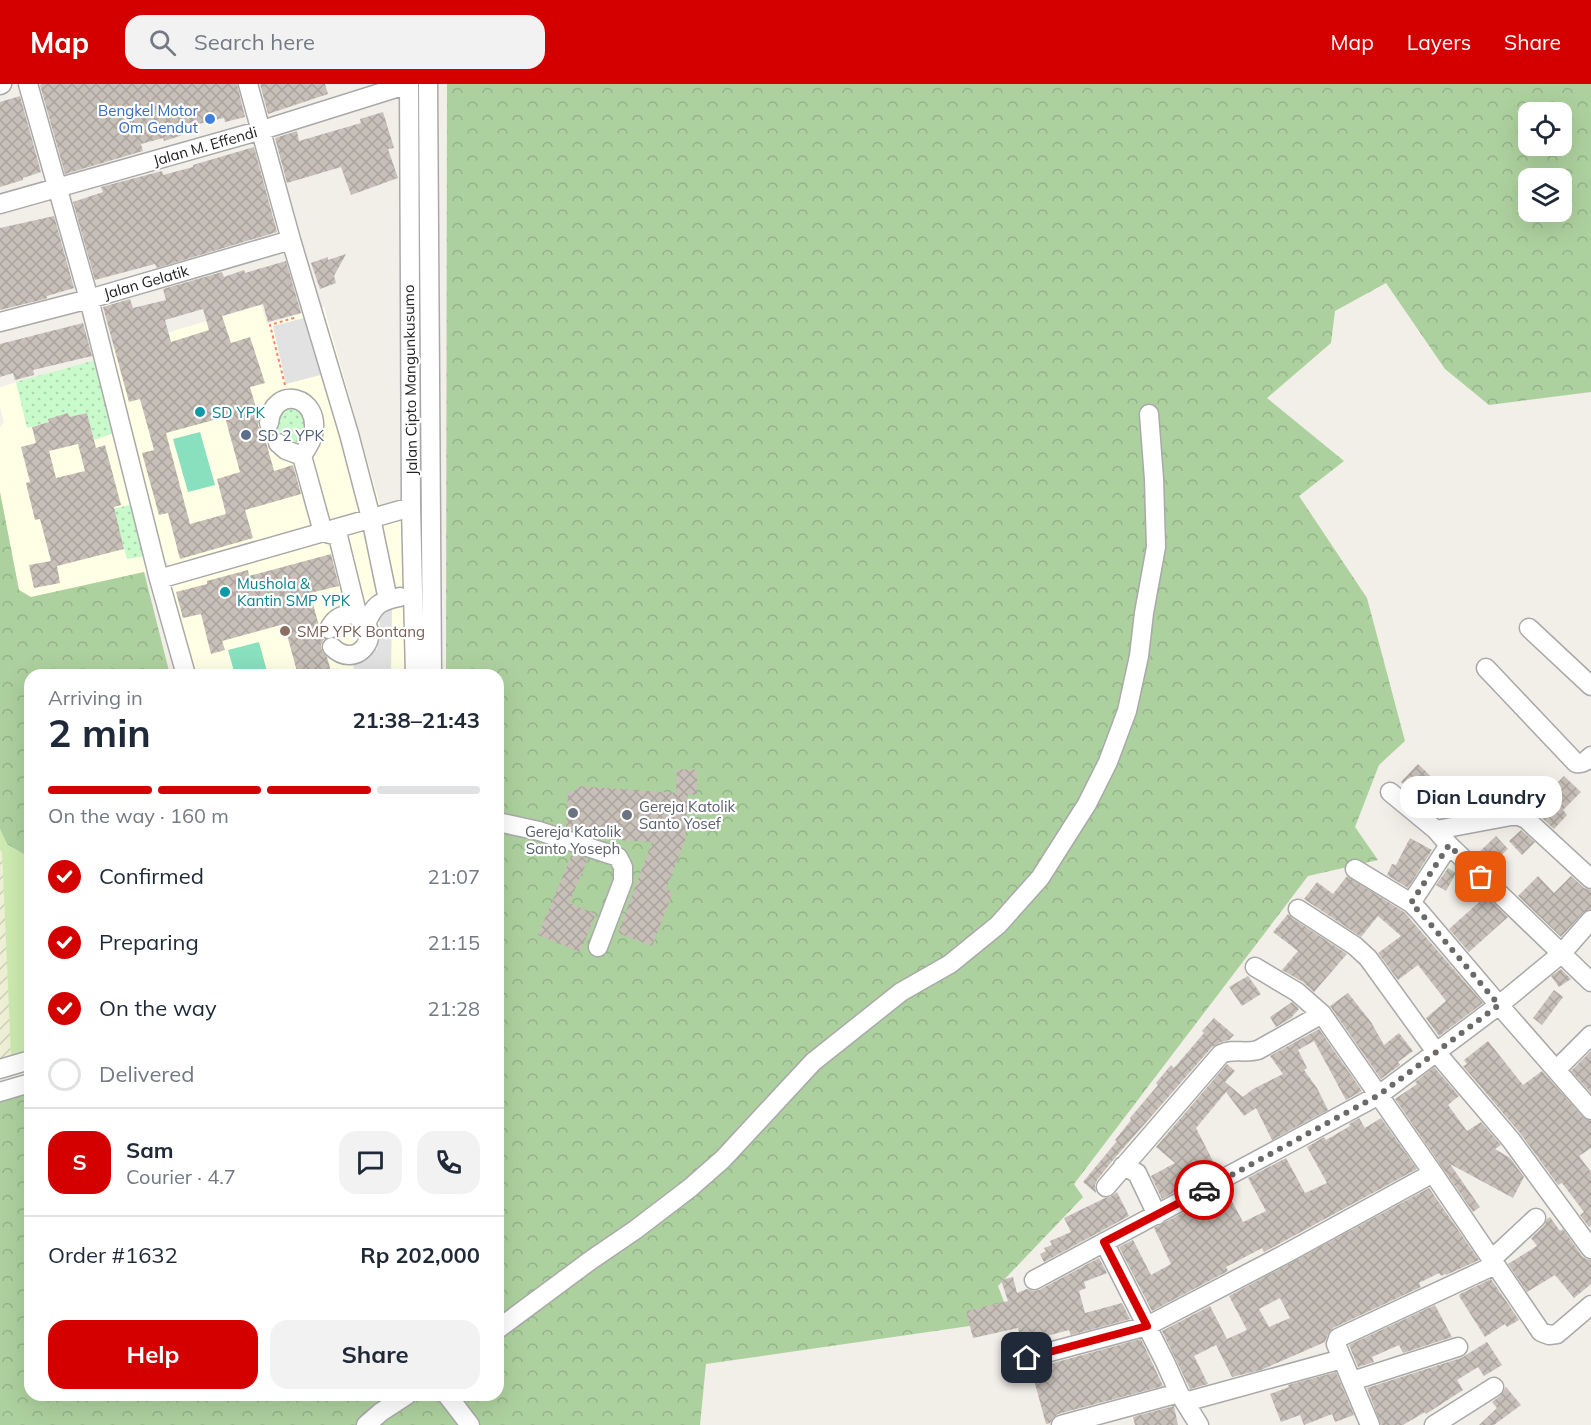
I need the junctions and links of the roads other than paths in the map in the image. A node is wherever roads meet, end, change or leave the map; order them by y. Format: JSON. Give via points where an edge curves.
{"nodes":[{"id":1,"x":28,"y":84,"type":"edge"},
{"id":2,"x":248,"y":84,"type":"edge"},
{"id":3,"x":409,"y":84,"type":"edge"},
{"id":4,"x":428,"y":84,"type":"edge"},
{"id":5,"x":262,"y":130,"type":"junction"},
{"id":6,"x":56,"y":188,"type":"junction"},
{"id":7,"x":0,"y":204,"type":"edge"},
{"id":8,"x":291,"y":240,"type":"junction"},
{"id":9,"x":430,"y":297,"type":"junction"},
{"id":10,"x":410,"y":298,"type":"junction"},
{"id":11,"x":89,"y":299,"type":"junction"},
{"id":12,"x":0,"y":322,"type":"edge"},
{"id":13,"x":341,"y":406,"type":"junction"},
{"id":14,"x":1149,"y":414,"type":"dead end"},
{"id":15,"x":314,"y":418,"type":"junction"},
{"id":16,"x":269,"y":423,"type":"dead end"},
{"id":17,"x":278,"y":442,"type":"dead end"},
{"id":18,"x":302,"y":456,"type":"junction"},
{"id":19,"x":411,"y":507,"type":"junction"},
{"id":20,"x":371,"y":518,"type":"junction"},
{"id":21,"x":334,"y":532,"type":"junction"},
{"id":22,"x":159,"y":579,"type":"junction"},
{"id":23,"x":414,"y":595,"type":"junction"},
{"id":24,"x":388,"y":600,"type":"junction"},
{"id":25,"x":362,"y":620,"type":"junction"},
{"id":26,"x":1529,"y":628,"type":"dead end"},
{"id":27,"x":329,"y":629,"type":"dead end"},
{"id":28,"x":332,"y":647,"type":"dead end"},
{"id":29,"x":1486,"y":668,"type":"dead end"},
{"id":30,"x":184,"y":669,"type":"edge"},
{"id":31,"x":415,"y":669,"type":"edge"},
{"id":32,"x":432,"y":669,"type":"edge"},
{"id":33,"x":1591,"y":686,"type":"edge"},
{"id":34,"x":1591,"y":756,"type":"edge"},
{"id":35,"x":1390,"y":792,"type":"dead end"},
{"id":36,"x":504,"y":823,"type":"edge"},
{"id":37,"x":1436,"y":830,"type":"junction"},
{"id":38,"x":1449,"y":845,"type":"junction"},
{"id":39,"x":1355,"y":869,"type":"dead end"},
{"id":40,"x":1591,"y":879,"type":"edge"},
{"id":41,"x":1411,"y":903,"type":"junction"},
{"id":42,"x":1298,"y":909,"type":"dead end"},
{"id":43,"x":1591,"y":920,"type":"edge"},
{"id":44,"x":598,"y":947,"type":"dead end"},
{"id":45,"x":1561,"y":954,"type":"junction"},
{"id":46,"x":1255,"y":968,"type":"dead end"},
{"id":47,"x":1591,"y":982,"type":"edge"},
{"id":48,"x":1499,"y":1005,"type":"junction"},
{"id":49,"x":1322,"y":1014,"type":"junction"},
{"id":50,"x":1591,"y":1035,"type":"edge"},
{"id":51,"x":1436,"y":1052,"type":"junction"},
{"id":52,"x":24,"y":1062,"type":"edge"},
{"id":53,"x":0,"y":1069,"type":"edge"},
{"id":54,"x":1556,"y":1070,"type":"junction"},
{"id":55,"x":24,"y":1085,"type":"edge"},
{"id":56,"x":0,"y":1092,"type":"edge"},
{"id":57,"x":1379,"y":1095,"type":"junction"},
{"id":58,"x":1589,"y":1102,"type":"edge"},
{"id":59,"x":1133,"y":1173,"type":"junction"},
{"id":60,"x":1433,"y":1173,"type":"junction"},
{"id":61,"x":1106,"y":1186,"type":"dead end"},
{"id":62,"x":1157,"y":1215,"type":"junction"},
{"id":63,"x":1536,"y":1218,"type":"dead end"},
{"id":64,"x":1104,"y":1242,"type":"junction"},
{"id":65,"x":1591,"y":1249,"type":"edge"},
{"id":66,"x":1493,"y":1262,"type":"junction"},
{"id":67,"x":1034,"y":1280,"type":"dead end"},
{"id":68,"x":1591,"y":1305,"type":"edge"},
{"id":69,"x":504,"y":1325,"type":"edge"},
{"id":70,"x":1147,"y":1326,"type":"junction"},
{"id":71,"x":1458,"y":1347,"type":"dead end"},
{"id":72,"x":1027,"y":1358,"type":"dead end"},
{"id":73,"x":1342,"y":1359,"type":"junction"},
{"id":74,"x":1352,"y":1381,"type":"junction"},
{"id":75,"x":1494,"y":1387,"type":"dead end"},
{"id":76,"x":1182,"y":1397,"type":"junction"},
{"id":77,"x":398,"y":1401,"type":"edge"},
{"id":78,"x":452,"y":1401,"type":"edge"},
{"id":79,"x":366,"y":1425,"type":"edge"},
{"id":80,"x":470,"y":1425,"type":"edge"},
{"id":81,"x":1061,"y":1425,"type":"edge"},
{"id":82,"x":1199,"y":1425,"type":"edge"},
{"id":83,"x":1370,"y":1425,"type":"edge"},
{"id":84,"x":1434,"y":1425,"type":"edge"}],
"edges":[{"from":1,"to":6,"type":"street"},
{"from":2,"to":5,"type":"street"},
{"from":3,"to":5,"type":"street","name":"Jalan M. Effendi"},
{"from":3,"to":10,"type":"street","name":"Jalan Cipto Mangunkusumo"},
{"from":4,"to":9,"type":"street","name":"Jalan Cipto Mangunkusumo"},
{"from":5,"to":6,"type":"street","name":"Jalan M. Effendi"},
{"from":5,"to":8,"type":"street"},
{"from":6,"to":7,"type":"street","name":"Jalan M. Effendi"},
{"from":6,"to":11,"type":"street"},
{"from":8,"to":11,"type":"street","name":"Jalan Gelatik"},
{"from":8,"to":13,"type":"street"},
{"from":9,"to":10,"type":"street"},
{"from":9,"to":32,"type":"street","name":"Jalan Cipto Mangunkusumo"},
{"from":10,"to":19,"type":"street","name":"Jalan Cipto Mangunkusumo"},
{"from":11,"to":12,"type":"street","name":"Jalan Gelatik"},
{"from":11,"to":22,"type":"street"},
{"from":13,"to":15,"type":"street"},
{"from":13,"to":20,"type":"street"},
{"from":14,"to":69,"type":"street","via":[[1156,547],[1127,711],[1088,804],[1040,878],[998,925],[950,963],[902,992],[813,1062],[723,1159],[690,1188]]},
{"from":15,"to":16,"type":"street","via":[[303,402],[289,399],[272,410]]},
{"from":15,"to":18,"type":"street","via":[[312,437]]},
{"from":17,"to":18,"type":"street"},
{"from":18,"to":21,"type":"street"},
{"from":19,"to":20,"type":"street"},
{"from":19,"to":23,"type":"street","name":"Jalan Cipto Mangunkusumo"},
{"from":20,"to":21,"type":"street"},
{"from":20,"to":24,"type":"street"},
{"from":21,"to":22,"type":"street"},
{"from":21,"to":25,"type":"street"},
{"from":22,"to":30,"type":"street"},
{"from":23,"to":24,"type":"street"},
{"from":23,"to":31,"type":"street","name":"Jalan Cipto Mangunkusumo"},
{"from":24,"to":25,"type":"street"},
{"from":25,"to":27,"type":"street","via":[[352,615],[340,616]]},
{"from":25,"to":28,"type":"street","via":[[369,636],[365,648],[355,655],[342,655]]},
{"from":26,"to":33,"type":"street"},
{"from":29,"to":34,"type":"street","via":[[1576,763]]},
{"from":35,"to":37,"type":"street"},
{"from":36,"to":44,"type":"street","via":[[618,857],[622,881]]},
{"from":37,"to":38,"type":"street"},
{"from":37,"to":40,"type":"street","via":[[1520,816]]},
{"from":38,"to":41,"type":"street"},
{"from":38,"to":45,"type":"street"},
{"from":39,"to":41,"type":"street"},
{"from":41,"to":48,"type":"street"},
{"from":42,"to":51,"type":"street","via":[[1368,958]]},
{"from":43,"to":45,"type":"street"},
{"from":45,"to":47,"type":"street"},
{"from":45,"to":48,"type":"street"},
{"from":46,"to":49,"type":"street","via":[[1297,992]]},
{"from":48,"to":51,"type":"street"},
{"from":48,"to":54,"type":"street"},
{"from":49,"to":57,"type":"street"},
{"from":49,"to":59,"type":"street","via":[[1258,1050],[1221,1054]]},
{"from":50,"to":54,"type":"street"},
{"from":51,"to":57,"type":"street"},
{"from":51,"to":65,"type":"street","via":[[1511,1140]]},
{"from":52,"to":53,"type":"street"},
{"from":54,"to":58,"type":"street"},
{"from":55,"to":56,"type":"street"},
{"from":57,"to":60,"type":"street"},
{"from":57,"to":62,"type":"street"},
{"from":59,"to":61,"type":"street"},
{"from":59,"to":62,"type":"street"},
{"from":60,"to":66,"type":"street"},
{"from":60,"to":70,"type":"street"},
{"from":62,"to":64,"type":"street"},
{"from":63,"to":66,"type":"street"},
{"from":64,"to":67,"type":"street"},
{"from":64,"to":70,"type":"street"},
{"from":66,"to":68,"type":"street","via":[[1545,1335],[1557,1334]]},
{"from":66,"to":73,"type":"street","via":[[1338,1338],[1336,1344]]},
{"from":70,"to":72,"type":"street"},
{"from":70,"to":76,"type":"street"},
{"from":71,"to":74,"type":"street"},
{"from":73,"to":74,"type":"street"},
{"from":73,"to":76,"type":"street"},
{"from":74,"to":83,"type":"street"},
{"from":75,"to":84,"type":"street"},
{"from":76,"to":81,"type":"street"},
{"from":76,"to":82,"type":"street"},
{"from":77,"to":79,"type":"street"},
{"from":78,"to":80,"type":"street"}]}
